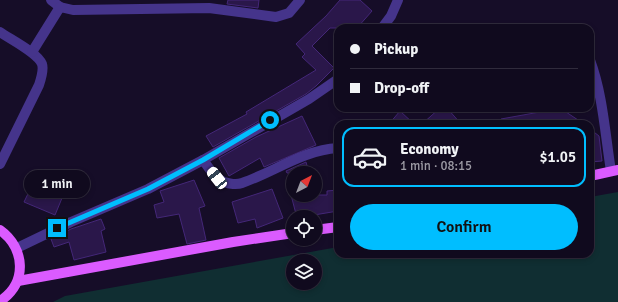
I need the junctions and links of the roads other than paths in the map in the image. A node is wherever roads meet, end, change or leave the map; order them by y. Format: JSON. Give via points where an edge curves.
{"nodes":[{"id":1,"x":51,"y":0,"type":"edge"},
{"id":2,"x":300,"y":0,"type":"edge"},
{"id":3,"x":398,"y":0,"type":"edge"},
{"id":4,"x":60,"y":7,"type":"junction"},
{"id":5,"x":385,"y":24,"type":"edge"},
{"id":6,"x":0,"y":32,"type":"edge"},
{"id":7,"x":32,"y":52,"type":"junction"},
{"id":8,"x":594,"y":70,"type":"edge"},
{"id":9,"x":334,"y":81,"type":"edge"},
{"id":10,"x":334,"y":148,"type":"edge"},
{"id":11,"x":203,"y":160,"type":"junction"},
{"id":12,"x":0,"y":164,"type":"edge"},
{"id":13,"x":614,"y":171,"type":"edge"},
{"id":14,"x":594,"y":175,"type":"edge"},
{"id":15,"x":334,"y":228,"type":"edge"},
{"id":16,"x":322,"y":229,"type":"edge"},
{"id":17,"x":0,"y":230,"type":"edge"},
{"id":18,"x":286,"y":234,"type":"edge"},
{"id":19,"x":17,"y":248,"type":"junction"},
{"id":20,"x":18,"y":281,"type":"junction"},
{"id":21,"x":0,"y":301,"type":"edge"}],
"edges":[{"from":1,"to":4,"type":"street"},
{"from":2,"to":4,"type":"street","via":[[289,13],[276,17],[209,8],[73,10]]},
{"from":3,"to":5,"type":"street"},
{"from":4,"to":7,"type":"street"},
{"from":6,"to":7,"type":"street"},
{"from":7,"to":12,"type":"street","via":[[42,63],[39,85]]},
{"from":8,"to":13,"type":"street"},
{"from":9,"to":11,"type":"street","via":[[309,99]]},
{"from":10,"to":11,"type":"street","via":[[291,161],[241,184],[224,182],[217,178]]},
{"from":11,"to":19,"type":"street","via":[[148,189]]},
{"from":13,"to":14,"type":"main road"},
{"from":15,"to":16,"type":"main road"},
{"from":17,"to":19,"type":"main road"},
{"from":18,"to":20,"type":"main road"},
{"from":19,"to":20,"type":"main road","via":[[21,265]]},
{"from":20,"to":21,"type":"main road"}]}
